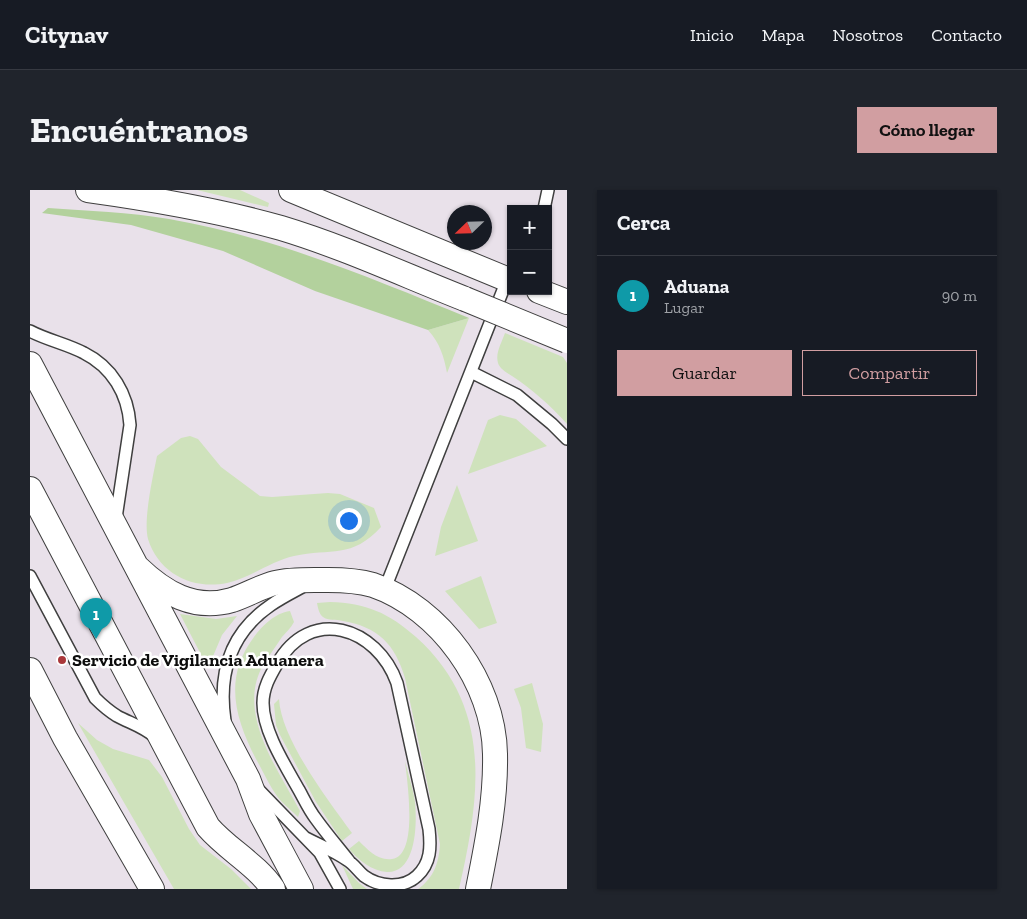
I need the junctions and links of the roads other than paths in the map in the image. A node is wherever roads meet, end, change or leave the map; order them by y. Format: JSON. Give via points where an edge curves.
{"nodes":[{"id":1,"x":88,"y":190,"type":"edge"},
{"id":2,"x":291,"y":190,"type":"edge"},
{"id":3,"x":548,"y":190,"type":"edge"},
{"id":4,"x":545,"y":205,"type":"edge"},
{"id":5,"x":507,"y":278,"type":"edge"},
{"id":6,"x":507,"y":286,"type":"edge"},
{"id":7,"x":549,"y":295,"type":"edge"},
{"id":8,"x":567,"y":302,"type":"edge"},
{"id":9,"x":30,"y":331,"type":"edge"},
{"id":10,"x":567,"y":341,"type":"edge"},
{"id":11,"x":30,"y":364,"type":"edge"},
{"id":12,"x":471,"y":372,"type":"junction"},
{"id":13,"x":567,"y":439,"type":"edge"},
{"id":14,"x":30,"y":489,"type":"edge"},
{"id":15,"x":117,"y":530,"type":"junction"},
{"id":16,"x":138,"y":567,"type":"junction"},
{"id":17,"x":30,"y":576,"type":"edge"},
{"id":18,"x":313,"y":581,"type":"junction"},
{"id":19,"x":384,"y":591,"type":"junction"},
{"id":20,"x":30,"y":670,"type":"edge"},
{"id":21,"x":229,"y":742,"type":"junction"},
{"id":22,"x":174,"y":760,"type":"junction"},
{"id":23,"x":248,"y":779,"type":"junction"},
{"id":24,"x":315,"y":818,"type":"junction"},
{"id":25,"x":306,"y":838,"type":"junction"},
{"id":26,"x":324,"y":847,"type":"junction"},
{"id":27,"x":349,"y":861,"type":"junction"},
{"id":28,"x":329,"y":866,"type":"junction"},
{"id":29,"x":152,"y":889,"type":"edge"},
{"id":30,"x":273,"y":889,"type":"edge"},
{"id":31,"x":301,"y":889,"type":"edge"},
{"id":32,"x":340,"y":889,"type":"edge"},
{"id":33,"x":478,"y":889,"type":"edge"}],
"edges":[{"from":1,"to":10,"type":"street","bridge":true,"via":[[189,207],[282,229],[328,244]]},
{"from":2,"to":5,"type":"street"},
{"from":3,"to":4,"type":"lane"},
{"from":6,"to":12,"type":"lane"},
{"from":7,"to":8,"type":"street"},
{"from":9,"to":15,"type":"lane","via":[[84,353],[97,362],[114,378],[126,400],[130,425],[117,504]]},
{"from":11,"to":15,"type":"street"},
{"from":12,"to":13,"type":"lane","via":[[517,395]]},
{"from":12,"to":19,"type":"lane"},
{"from":14,"to":22,"type":"street"},
{"from":15,"to":16,"type":"street"},
{"from":16,"to":18,"type":"street","via":[[153,583],[179,598],[210,604],[234,599],[276,582]]},
{"from":16,"to":21,"type":"street"},
{"from":17,"to":22,"type":"lane","via":[[96,698],[105,708],[149,732]]},
{"from":18,"to":19,"type":"street","via":[[345,581]]},
{"from":18,"to":21,"type":"lane","via":[[258,615],[237,641],[222,685]]},
{"from":19,"to":33,"type":"street","via":[[415,608],[447,636],[472,672],[488,711],[495,753],[494,800]]},
{"from":20,"to":29,"type":"street","via":[[65,738]]},
{"from":21,"to":23,"type":"street"},
{"from":22,"to":30,"type":"street","via":[[208,827],[257,870]]},
{"from":23,"to":25,"type":"lane"},
{"from":23,"to":31,"type":"street","via":[[261,814]]},
{"from":24,"to":26,"type":"lane"},
{"from":24,"to":27,"type":"lane"},
{"from":24,"to":27,"type":"lane","via":[[270,732],[263,702],[269,678],[292,643],[312,632],[332,630],[351,634],[369,643],[392,670],[431,844],[429,857],[420,873],[398,886],[372,881]]},
{"from":25,"to":26,"type":"lane"},
{"from":25,"to":28,"type":"lane"},
{"from":26,"to":27,"type":"lane"},
{"from":26,"to":28,"type":"lane"},
{"from":28,"to":32,"type":"lane"}]}
